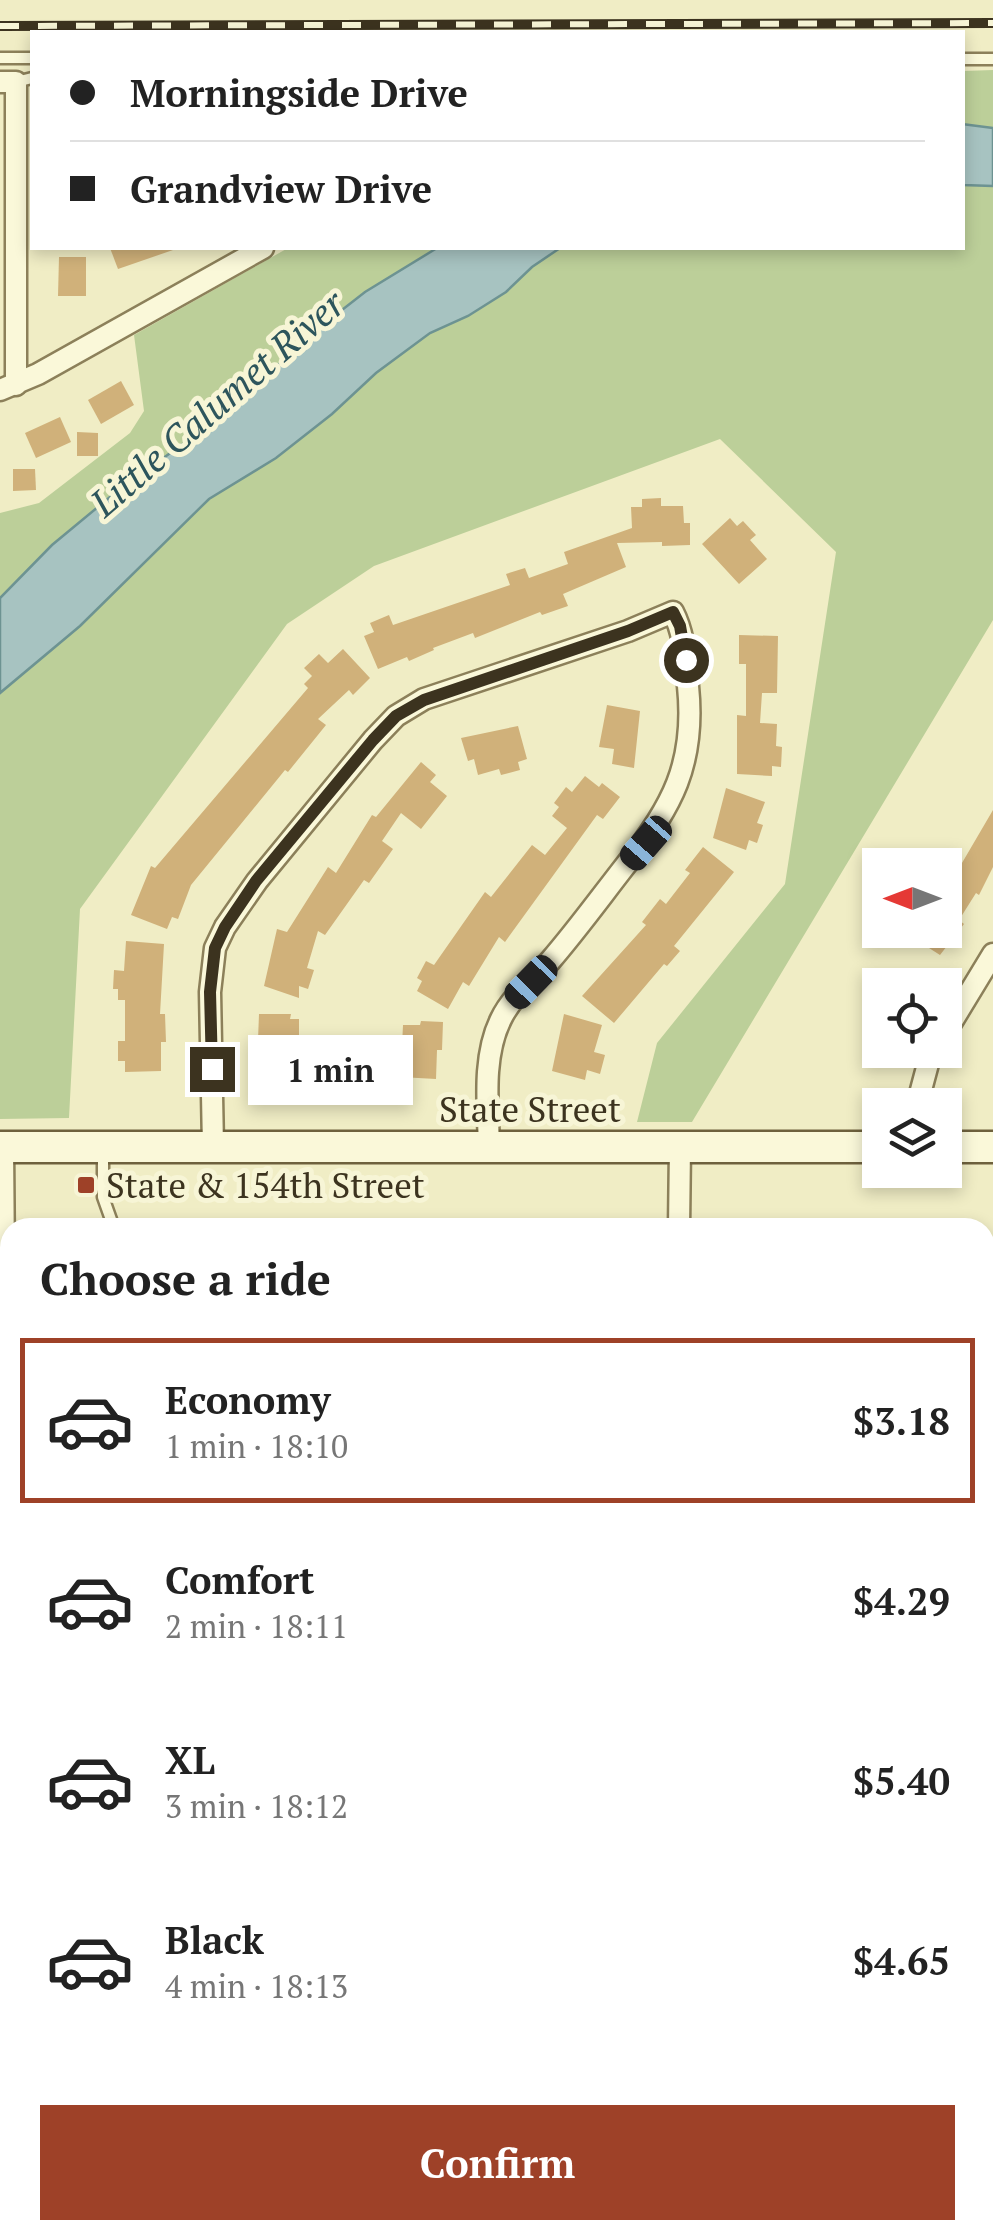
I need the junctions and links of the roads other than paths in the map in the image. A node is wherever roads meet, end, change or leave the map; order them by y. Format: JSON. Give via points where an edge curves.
{"nodes":[{"id":1,"x":0,"y":58,"type":"edge"},
{"id":2,"x":30,"y":58,"type":"edge"},
{"id":3,"x":965,"y":58,"type":"edge"},
{"id":4,"x":993,"y":58,"type":"edge"},
{"id":5,"x":16,"y":81,"type":"edge"},
{"id":6,"x":259,"y":250,"type":"edge"},
{"id":7,"x":8,"y":387,"type":"edge"},
{"id":8,"x":993,"y":954,"type":"edge"},
{"id":9,"x":962,"y":1005,"type":"edge"},
{"id":10,"x":213,"y":1146,"type":"junction"},
{"id":11,"x":2,"y":1147,"type":"edge"},
{"id":12,"x":103,"y":1147,"type":"junction"},
{"id":13,"x":489,"y":1147,"type":"junction"},
{"id":14,"x":680,"y":1147,"type":"junction"},
{"id":15,"x":862,"y":1147,"type":"edge"},
{"id":16,"x":962,"y":1147,"type":"edge"},
{"id":17,"x":993,"y":1148,"type":"edge"},
{"id":18,"x":5,"y":1218,"type":"edge"},
{"id":19,"x":111,"y":1218,"type":"edge"},
{"id":20,"x":680,"y":1218,"type":"edge"}],
"edges":[{"from":1,"to":2,"type":"lane"},
{"from":3,"to":4,"type":"lane"},
{"from":5,"to":7,"type":"street"},
{"from":6,"to":7,"type":"street"},
{"from":8,"to":9,"type":"street"},
{"from":10,"to":12,"type":"main road","name":"State Street"},
{"from":10,"to":13,"type":"main road","name":"State Street"},
{"from":10,"to":13,"type":"street","via":[[215,948],[256,881],[373,740],[424,700],[673,612],[690,700],[684,762],[657,827],[500,1020],[491,1050]]},
{"from":11,"to":12,"type":"main road","name":"State Street"},
{"from":11,"to":18,"type":"street"},
{"from":12,"to":19,"type":"lane"},
{"from":13,"to":14,"type":"main road","name":"State Street"},
{"from":14,"to":15,"type":"main road","name":"State Street"},
{"from":14,"to":20,"type":"street"},
{"from":16,"to":17,"type":"main road"}]}
